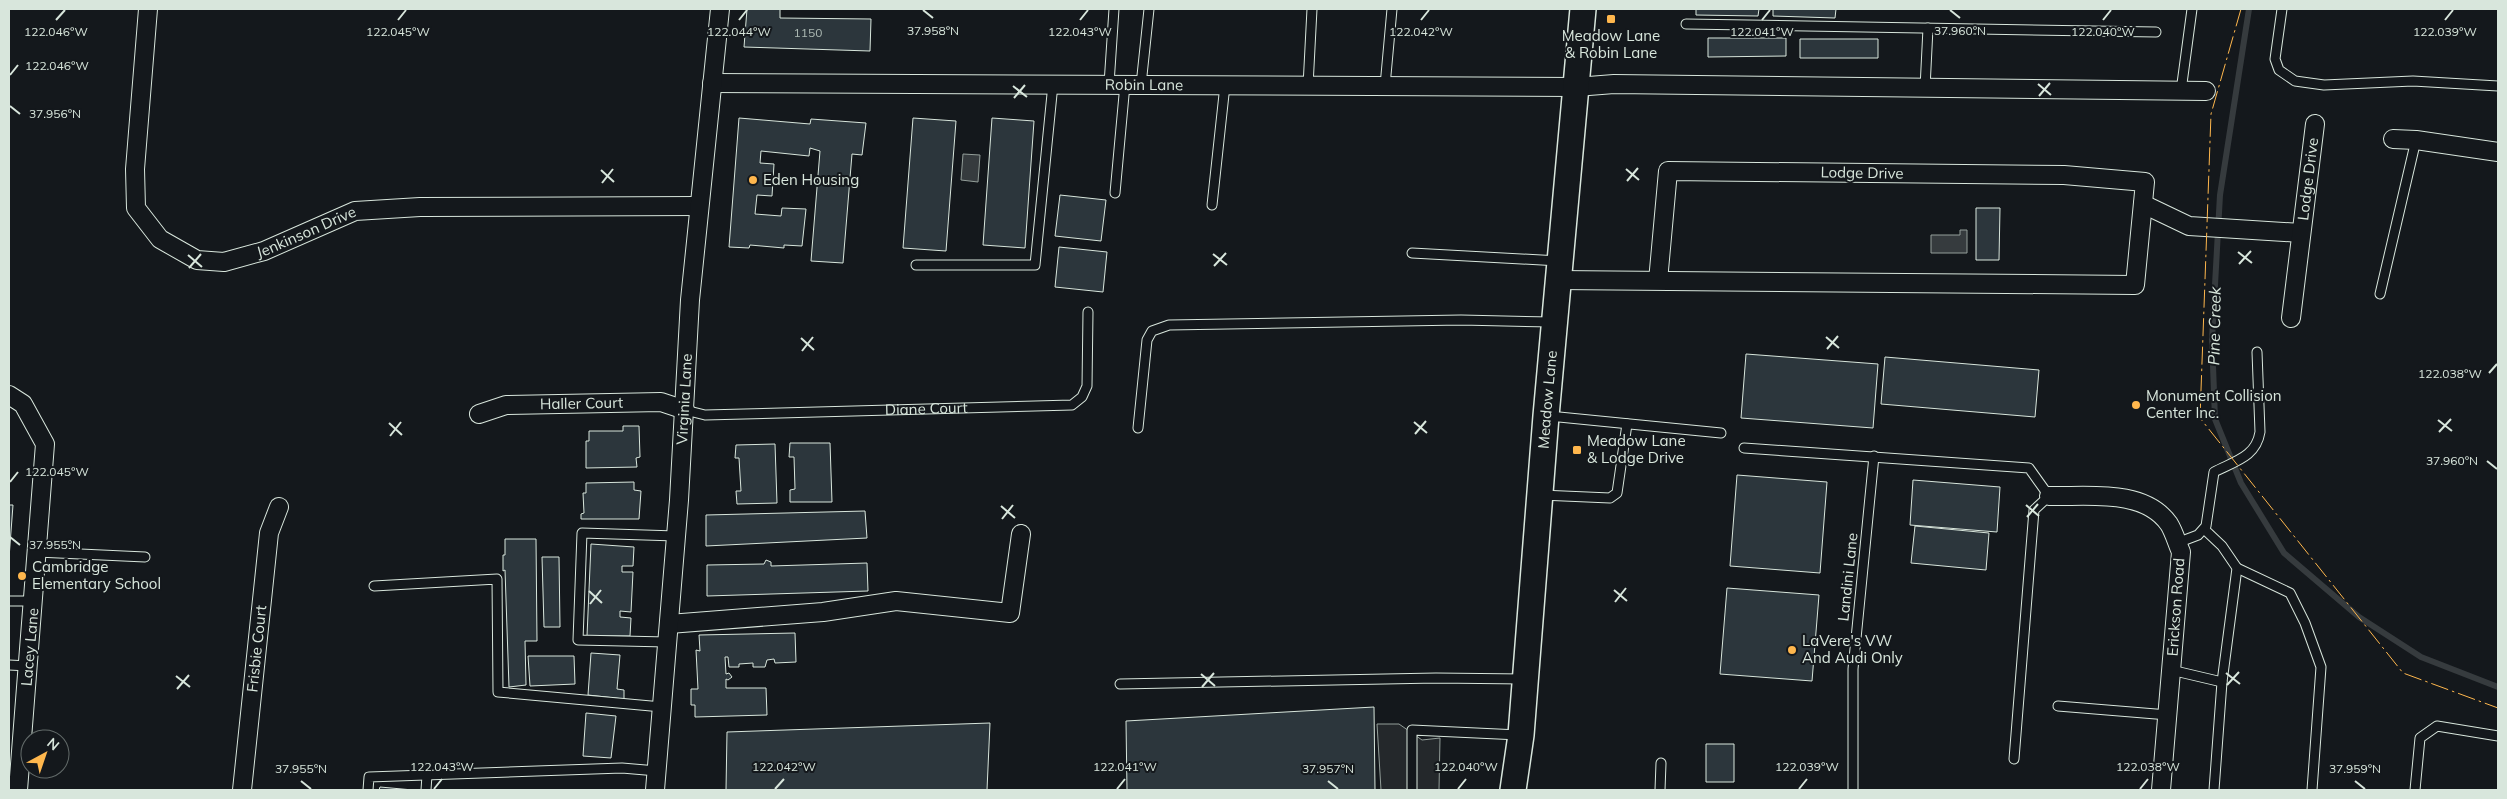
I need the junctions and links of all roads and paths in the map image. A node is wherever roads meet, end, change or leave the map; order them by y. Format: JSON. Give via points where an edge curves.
{"nodes":[{"id":1,"x":148,"y":9,"type":"edge"},
{"id":2,"x":720,"y":9,"type":"edge"},
{"id":3,"x":1114,"y":9,"type":"edge"},
{"id":4,"x":1149,"y":9,"type":"edge"},
{"id":5,"x":1312,"y":9,"type":"edge"},
{"id":6,"x":1392,"y":9,"type":"edge"},
{"id":7,"x":1583,"y":9,"type":"edge"},
{"id":8,"x":2192,"y":9,"type":"edge"},
{"id":9,"x":2282,"y":9,"type":"edge"},
{"id":10,"x":1686,"y":24,"type":"dead end"},
{"id":11,"x":1928,"y":28,"type":"junction"},
{"id":12,"x":2156,"y":32,"type":"dead end"},
{"id":13,"x":712,"y":83,"type":"junction"},
{"id":14,"x":1053,"y":84,"type":"junction"},
{"id":15,"x":1125,"y":84,"type":"junction"},
{"id":16,"x":1225,"y":85,"type":"junction"},
{"id":17,"x":1308,"y":86,"type":"junction"},
{"id":18,"x":1385,"y":86,"type":"junction"},
{"id":19,"x":2498,"y":86,"type":"edge"},
{"id":20,"x":1576,"y":87,"type":"junction"},
{"id":21,"x":1925,"y":88,"type":"junction"},
{"id":22,"x":2181,"y":91,"type":"junction"},
{"id":23,"x":2206,"y":91,"type":"dead end"},
{"id":24,"x":2315,"y":124,"type":"dead end"},
{"id":25,"x":2393,"y":139,"type":"dead end"},
{"id":26,"x":2416,"y":140,"type":"junction"},
{"id":27,"x":2498,"y":152,"type":"edge"},
{"id":28,"x":1115,"y":193,"type":"dead end"},
{"id":29,"x":2142,"y":204,"type":"junction"},
{"id":30,"x":1212,"y":205,"type":"dead end"},
{"id":31,"x":698,"y":206,"type":"junction"},
{"id":32,"x":2301,"y":233,"type":"junction"},
{"id":33,"x":1412,"y":253,"type":"dead end"},
{"id":34,"x":916,"y":265,"type":"dead end"},
{"id":35,"x":1560,"y":271,"type":"junction"},
{"id":36,"x":1658,"y":281,"type":"junction"},
{"id":37,"x":2380,"y":294,"type":"dead end"},
{"id":38,"x":1088,"y":312,"type":"dead end"},
{"id":39,"x":2291,"y":318,"type":"dead end"},
{"id":40,"x":1556,"y":322,"type":"junction"},
{"id":41,"x":2257,"y":352,"type":"dead end"},
{"id":42,"x":9,"y":395,"type":"edge"},
{"id":43,"x":685,"y":410,"type":"junction"},
{"id":44,"x":479,"y":414,"type":"dead end"},
{"id":45,"x":1546,"y":416,"type":"junction"},
{"id":46,"x":1627,"y":424,"type":"junction"},
{"id":47,"x":1138,"y":428,"type":"dead end"},
{"id":48,"x":1721,"y":433,"type":"dead end"},
{"id":49,"x":1744,"y":448,"type":"dead end"},
{"id":50,"x":1874,"y":456,"type":"junction"},
{"id":51,"x":1539,"y":495,"type":"junction"},
{"id":52,"x":2049,"y":496,"type":"junction"},
{"id":53,"x":279,"y":507,"type":"dead end"},
{"id":54,"x":2204,"y":529,"type":"junction"},
{"id":55,"x":1021,"y":534,"type":"dead end"},
{"id":56,"x":676,"y":536,"type":"junction"},
{"id":57,"x":2177,"y":543,"type":"junction"},
{"id":58,"x":37,"y":552,"type":"junction"},
{"id":59,"x":145,"y":557,"type":"dead end"},
{"id":60,"x":2237,"y":568,"type":"junction"},
{"id":61,"x":374,"y":586,"type":"dead end"},
{"id":62,"x":9,"y":600,"type":"edge"},
{"id":63,"x":34,"y":601,"type":"junction"},
{"id":64,"x":669,"y":624,"type":"junction"},
{"id":65,"x":667,"y":642,"type":"junction"},
{"id":66,"x":9,"y":665,"type":"edge"},
{"id":67,"x":28,"y":666,"type":"junction"},
{"id":68,"x":2171,"y":670,"type":"junction"},
{"id":69,"x":1525,"y":679,"type":"junction"},
{"id":70,"x":2222,"y":682,"type":"junction"},
{"id":71,"x":1120,"y":684,"type":"dead end"},
{"id":72,"x":2058,"y":706,"type":"dead end"},
{"id":73,"x":662,"y":707,"type":"junction"},
{"id":74,"x":2168,"y":714,"type":"junction"},
{"id":75,"x":1521,"y":735,"type":"junction"},
{"id":76,"x":2498,"y":736,"type":"edge"},
{"id":77,"x":2014,"y":759,"type":"dead end"},
{"id":78,"x":1661,"y":763,"type":"dead end"},
{"id":79,"x":657,"y":771,"type":"junction"},
{"id":80,"x":427,"y":775,"type":"junction"},
{"id":81,"x":18,"y":790,"type":"edge"},
{"id":82,"x":242,"y":790,"type":"edge"},
{"id":83,"x":368,"y":790,"type":"edge"},
{"id":84,"x":426,"y":790,"type":"edge"},
{"id":85,"x":655,"y":790,"type":"edge"},
{"id":86,"x":1412,"y":790,"type":"edge"},
{"id":87,"x":1513,"y":790,"type":"edge"},
{"id":88,"x":1660,"y":790,"type":"edge"},
{"id":89,"x":1853,"y":790,"type":"edge"},
{"id":90,"x":2162,"y":790,"type":"edge"},
{"id":91,"x":2214,"y":790,"type":"edge"},
{"id":92,"x":2312,"y":790,"type":"edge"},
{"id":93,"x":2415,"y":790,"type":"edge"}],
"edges":[{"from":1,"to":31,"type":"street","name":"Jenkinson Drive","via":[[135,169],[136,208],[160,239],[197,260],[224,262],[264,251],[355,211],[420,207]]},
{"from":2,"to":13,"type":"street","name":"Virginia Lane"},
{"from":3,"to":15,"type":"lane"},
{"from":4,"to":15,"type":"lane"},
{"from":5,"to":17,"type":"lane"},
{"from":6,"to":18,"type":"lane"},
{"from":7,"to":20,"type":"street","name":"Meadow Lane"},
{"from":8,"to":22,"type":"lane"},
{"from":9,"to":19,"type":"lane","via":[[2275,58],[2279,70],[2295,81],[2324,85],[2413,81]]},
{"from":10,"to":11,"type":"lane"},
{"from":11,"to":12,"type":"lane"},
{"from":11,"to":21,"type":"lane"},
{"from":13,"to":14,"type":"street","name":"Robin Lane"},
{"from":13,"to":31,"type":"street","name":"Virginia Lane"},
{"from":14,"to":15,"type":"street","name":"Robin Lane"},
{"from":14,"to":34,"type":"lane","via":[[1035,265]]},
{"from":15,"to":16,"type":"street","name":"Robin Lane"},
{"from":15,"to":28,"type":"lane"},
{"from":16,"to":17,"type":"street","name":"Robin Lane"},
{"from":16,"to":30,"type":"lane"},
{"from":17,"to":18,"type":"street","name":"Robin Lane"},
{"from":18,"to":20,"type":"street","name":"Robin Lane"},
{"from":20,"to":21,"type":"street","name":"Robin Lane","via":[[1614,84]]},
{"from":20,"to":35,"type":"street","name":"Meadow Lane"},
{"from":21,"to":22,"type":"street","name":"Robin Lane"},
{"from":22,"to":23,"type":"street","name":"Robin Lane"},
{"from":24,"to":32,"type":"street","name":"Lodge Drive"},
{"from":25,"to":26,"type":"street"},
{"from":26,"to":27,"type":"street"},
{"from":26,"to":37,"type":"lane"},
{"from":29,"to":32,"type":"street","name":"Lodge Drive","via":[[2189,226]]},
{"from":29,"to":36,"type":"street","name":"Lodge Drive","via":[[2136,286]]},
{"from":29,"to":36,"type":"street","name":"Lodge Drive","via":[[2145,182],[2064,176],[1668,171]]},
{"from":31,"to":43,"type":"street","name":"Virginia Lane"},
{"from":32,"to":39,"type":"street","name":"Lodge Drive"},
{"from":33,"to":35,"type":"lane"},
{"from":35,"to":36,"type":"street","name":"Lodge Drive"},
{"from":35,"to":40,"type":"street","name":"Meadow Lane"},
{"from":38,"to":43,"type":"lane","name":"Diane Court","via":[[1087,386],[1082,397],[1072,405],[705,415]]},
{"from":40,"to":45,"type":"street","name":"Meadow Lane"},
{"from":40,"to":47,"type":"lane","via":[[1461,320],[1169,325],[1152,331],[1147,340]]},
{"from":41,"to":54,"type":"lane","via":[[2258,444],[2250,453],[2214,472]]},
{"from":42,"to":58,"type":"street","name":"Lacey Lane","via":[[23,404],[45,444]]},
{"from":43,"to":44,"type":"street","name":"Haller Court","via":[[661,402],[506,405]]},
{"from":43,"to":56,"type":"street","name":"Virginia Lane"},
{"from":45,"to":46,"type":"lane"},
{"from":45,"to":51,"type":"street","name":"Meadow Lane"},
{"from":46,"to":48,"type":"lane"},
{"from":46,"to":51,"type":"lane","via":[[1617,493],[1610,498]]},
{"from":49,"to":50,"type":"lane"},
{"from":50,"to":52,"type":"lane","via":[[2029,468]]},
{"from":50,"to":89,"type":"lane","name":"Landini Lane","via":[[1853,669]]},
{"from":51,"to":69,"type":"street","name":"Meadow Lane"},
{"from":52,"to":57,"type":"street","name":"Erickson Road","via":[[2122,498],[2148,505],[2169,524]]},
{"from":52,"to":77,"type":"lane","via":[[2034,510]]},
{"from":53,"to":82,"type":"street","name":"Frisbie Court","via":[[269,533]]},
{"from":54,"to":57,"type":"lane","via":[[2198,535]]},
{"from":54,"to":60,"type":"lane","via":[[2222,546]]},
{"from":55,"to":64,"type":"street","via":[[1010,613],[896,601],[823,612]]},
{"from":56,"to":64,"type":"street","name":"Virginia Lane"},
{"from":56,"to":65,"type":"lane","via":[[582,533],[578,640]]},
{"from":57,"to":68,"type":"street","name":"Erickson Road","via":[[2181,552]]},
{"from":58,"to":59,"type":"lane"},
{"from":58,"to":63,"type":"street","name":"Lacey Lane"},
{"from":60,"to":70,"type":"lane"},
{"from":60,"to":92,"type":"lane","via":[[2290,593],[2321,667]]},
{"from":61,"to":73,"type":"lane","via":[[497,579],[498,692]]},
{"from":62,"to":63,"type":"lane"},
{"from":63,"to":67,"type":"street","name":"Lacey Lane"},
{"from":64,"to":65,"type":"street","name":"Virginia Lane"},
{"from":65,"to":73,"type":"street","name":"Virginia Lane"},
{"from":66,"to":67,"type":"lane"},
{"from":67,"to":81,"type":"street","name":"Lacey Lane"},
{"from":68,"to":70,"type":"lane"},
{"from":68,"to":74,"type":"street","name":"Erickson Road"},
{"from":69,"to":71,"type":"lane"},
{"from":69,"to":75,"type":"street","name":"Meadow Lane"},
{"from":70,"to":91,"type":"lane"},
{"from":72,"to":74,"type":"lane"},
{"from":73,"to":79,"type":"street","name":"Virginia Lane"},
{"from":74,"to":90,"type":"street","name":"Erickson Road"},
{"from":75,"to":86,"type":"lane","via":[[1412,730]]},
{"from":75,"to":87,"type":"street","name":"Meadow Lane"},
{"from":76,"to":93,"type":"lane","via":[[2437,726],[2420,738]]},
{"from":78,"to":88,"type":"lane"},
{"from":79,"to":80,"type":"lane","via":[[622,768]]},
{"from":79,"to":85,"type":"street","name":"Virginia Lane"},
{"from":80,"to":83,"type":"lane","via":[[369,777]]},
{"from":80,"to":84,"type":"lane"}]}
